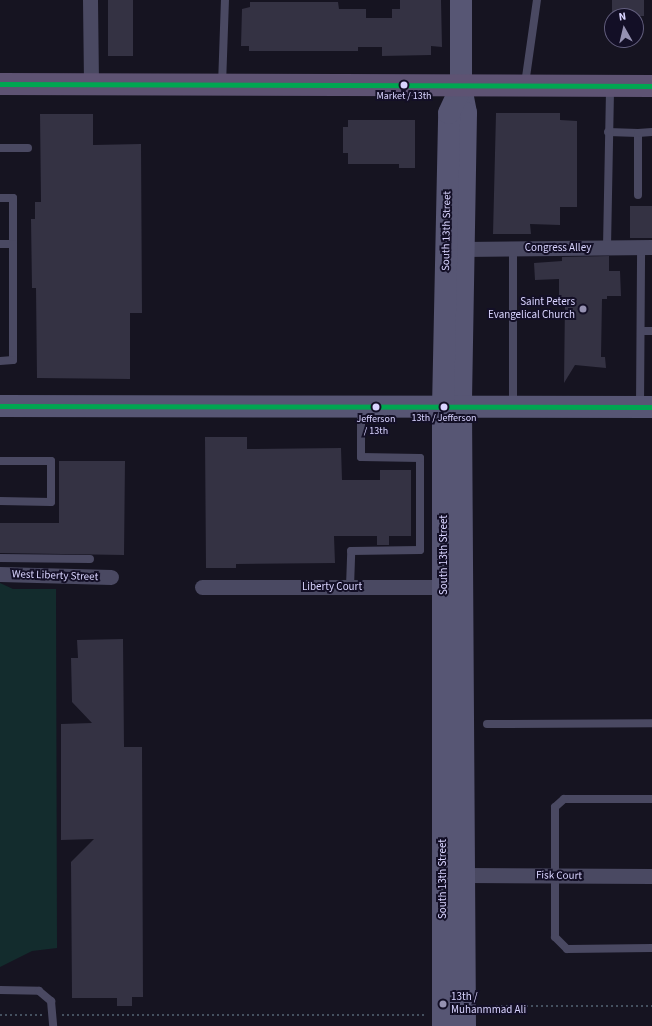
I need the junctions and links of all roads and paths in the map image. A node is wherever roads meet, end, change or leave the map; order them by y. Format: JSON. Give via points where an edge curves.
{"nodes":[{"id":1,"x":90,"y":0,"type":"edge"},
{"id":2,"x":224,"y":0,"type":"edge"},
{"id":3,"x":461,"y":0,"type":"edge"},
{"id":4,"x":537,"y":0,"type":"edge"},
{"id":5,"x":0,"y":84,"type":"edge"},
{"id":6,"x":91,"y":85,"type":"junction"},
{"id":7,"x":222,"y":85,"type":"junction"},
{"id":8,"x":525,"y":86,"type":"junction"},
{"id":9,"x":610,"y":86,"type":"junction"},
{"id":10,"x":652,"y":86,"type":"edge"},
{"id":11,"x":461,"y":87,"type":"junction"},
{"id":12,"x":608,"y":132,"type":"junction"},
{"id":13,"x":638,"y":132,"type":"junction"},
{"id":14,"x":652,"y":132,"type":"edge"},
{"id":15,"x":0,"y":148,"type":"edge"},
{"id":16,"x":28,"y":148,"type":"dead end"},
{"id":17,"x":638,"y":195,"type":"dead end"},
{"id":18,"x":0,"y":198,"type":"edge"},
{"id":19,"x":0,"y":244,"type":"edge"},
{"id":20,"x":13,"y":244,"type":"junction"},
{"id":21,"x":607,"y":247,"type":"junction"},
{"id":22,"x":646,"y":247,"type":"edge"},
{"id":23,"x":463,"y":248,"type":"junction"},
{"id":24,"x":513,"y":248,"type":"junction"},
{"id":25,"x":640,"y":331,"type":"junction"},
{"id":26,"x":652,"y":331,"type":"edge"},
{"id":27,"x":0,"y":361,"type":"edge"},
{"id":28,"x":0,"y":406,"type":"edge"},
{"id":29,"x":646,"y":407,"type":"edge"},
{"id":30,"x":361,"y":408,"type":"junction"},
{"id":31,"x":452,"y":408,"type":"junction"},
{"id":32,"x":513,"y":408,"type":"junction"},
{"id":33,"x":0,"y":461,"type":"edge"},
{"id":34,"x":0,"y":501,"type":"edge"},
{"id":35,"x":0,"y":558,"type":"edge"},
{"id":36,"x":90,"y":559,"type":"dead end"},
{"id":37,"x":0,"y":574,"type":"edge"},
{"id":38,"x":110,"y":577,"type":"dead end"},
{"id":39,"x":202,"y":587,"type":"dead end"},
{"id":40,"x":350,"y":587,"type":"junction"},
{"id":41,"x":452,"y":587,"type":"junction"},
{"id":42,"x":652,"y":722,"type":"edge"},
{"id":43,"x":487,"y":724,"type":"dead end"},
{"id":44,"x":652,"y":799,"type":"edge"},
{"id":45,"x":466,"y":875,"type":"junction"},
{"id":46,"x":556,"y":876,"type":"junction"},
{"id":47,"x":652,"y":876,"type":"edge"},
{"id":48,"x":652,"y":948,"type":"edge"},
{"id":49,"x":0,"y":990,"type":"edge"},
{"id":50,"x":652,"y":1006,"type":"edge"},
{"id":51,"x":0,"y":1015,"type":"edge"},
{"id":52,"x":53,"y":1015,"type":"junction"},
{"id":53,"x":471,"y":1019,"type":"edge"},
{"id":54,"x":437,"y":1020,"type":"edge"},
{"id":55,"x":53,"y":1026,"type":"edge"}],
"edges":[{"from":1,"to":6,"type":"street"},
{"from":2,"to":7,"type":"lane"},
{"from":3,"to":11,"type":"street","name":"South 13th Street"},
{"from":4,"to":8,"type":"lane"},
{"from":5,"to":6,"type":"main road"},
{"from":6,"to":7,"type":"main road"},
{"from":7,"to":11,"type":"main road"},
{"from":8,"to":9,"type":"main road"},
{"from":8,"to":11,"type":"main road"},
{"from":9,"to":10,"type":"main road"},
{"from":9,"to":12,"type":"lane"},
{"from":11,"to":23,"type":"street","name":"South 13th Street","via":[[466,113]]},
{"from":11,"to":31,"type":"street","name":"South 13th Street","via":[[449,114]]},
{"from":12,"to":13,"type":"lane"},
{"from":12,"to":21,"type":"lane"},
{"from":13,"to":14,"type":"lane"},
{"from":13,"to":17,"type":"lane"},
{"from":15,"to":16,"type":"lane"},
{"from":18,"to":20,"type":"lane","via":[[13,198]]},
{"from":19,"to":20,"type":"lane"},
{"from":20,"to":27,"type":"lane","via":[[13,360]]},
{"from":21,"to":22,"type":"street","name":"Congress Alley"},
{"from":21,"to":24,"type":"street","name":"Congress Alley"},
{"from":22,"to":25,"type":"lane"},
{"from":23,"to":24,"type":"street","name":"Congress Alley"},
{"from":23,"to":31,"type":"street","name":"South 13th Street"},
{"from":24,"to":32,"type":"lane"},
{"from":25,"to":26,"type":"lane"},
{"from":25,"to":29,"type":"lane"},
{"from":28,"to":30,"type":"street"},
{"from":29,"to":32,"type":"street"},
{"from":30,"to":31,"type":"street"},
{"from":30,"to":40,"type":"lane","via":[[361,457],[420,458],[420,550],[350,550]]},
{"from":31,"to":32,"type":"street"},
{"from":31,"to":41,"type":"street","name":"South 13th Street"},
{"from":33,"to":34,"type":"lane","via":[[51,461],[51,502]]},
{"from":35,"to":36,"type":"lane"},
{"from":37,"to":38,"type":"street","name":"West Liberty Street"},
{"from":39,"to":40,"type":"street","name":"Liberty Court"},
{"from":40,"to":41,"type":"street","name":"Liberty Court"},
{"from":41,"to":45,"type":"street","name":"South 13th Street"},
{"from":41,"to":54,"type":"street","name":"South 13th Street"},
{"from":42,"to":43,"type":"lane"},
{"from":44,"to":46,"type":"lane","via":[[564,799],[555,807]]},
{"from":45,"to":46,"type":"street","name":"Fisk Court"},
{"from":45,"to":53,"type":"street","name":"South 13th Street"},
{"from":46,"to":47,"type":"street","name":"Fisk Court"},
{"from":46,"to":48,"type":"lane","via":[[555,937],[566,949]]},
{"from":49,"to":52,"type":"lane","via":[[39,991],[51,1001]]},
{"from":50,"to":53,"type":"path","via":[[491,1006]]},
{"from":51,"to":52,"type":"path"},
{"from":52,"to":54,"type":"path"},
{"from":52,"to":55,"type":"lane"}]}
